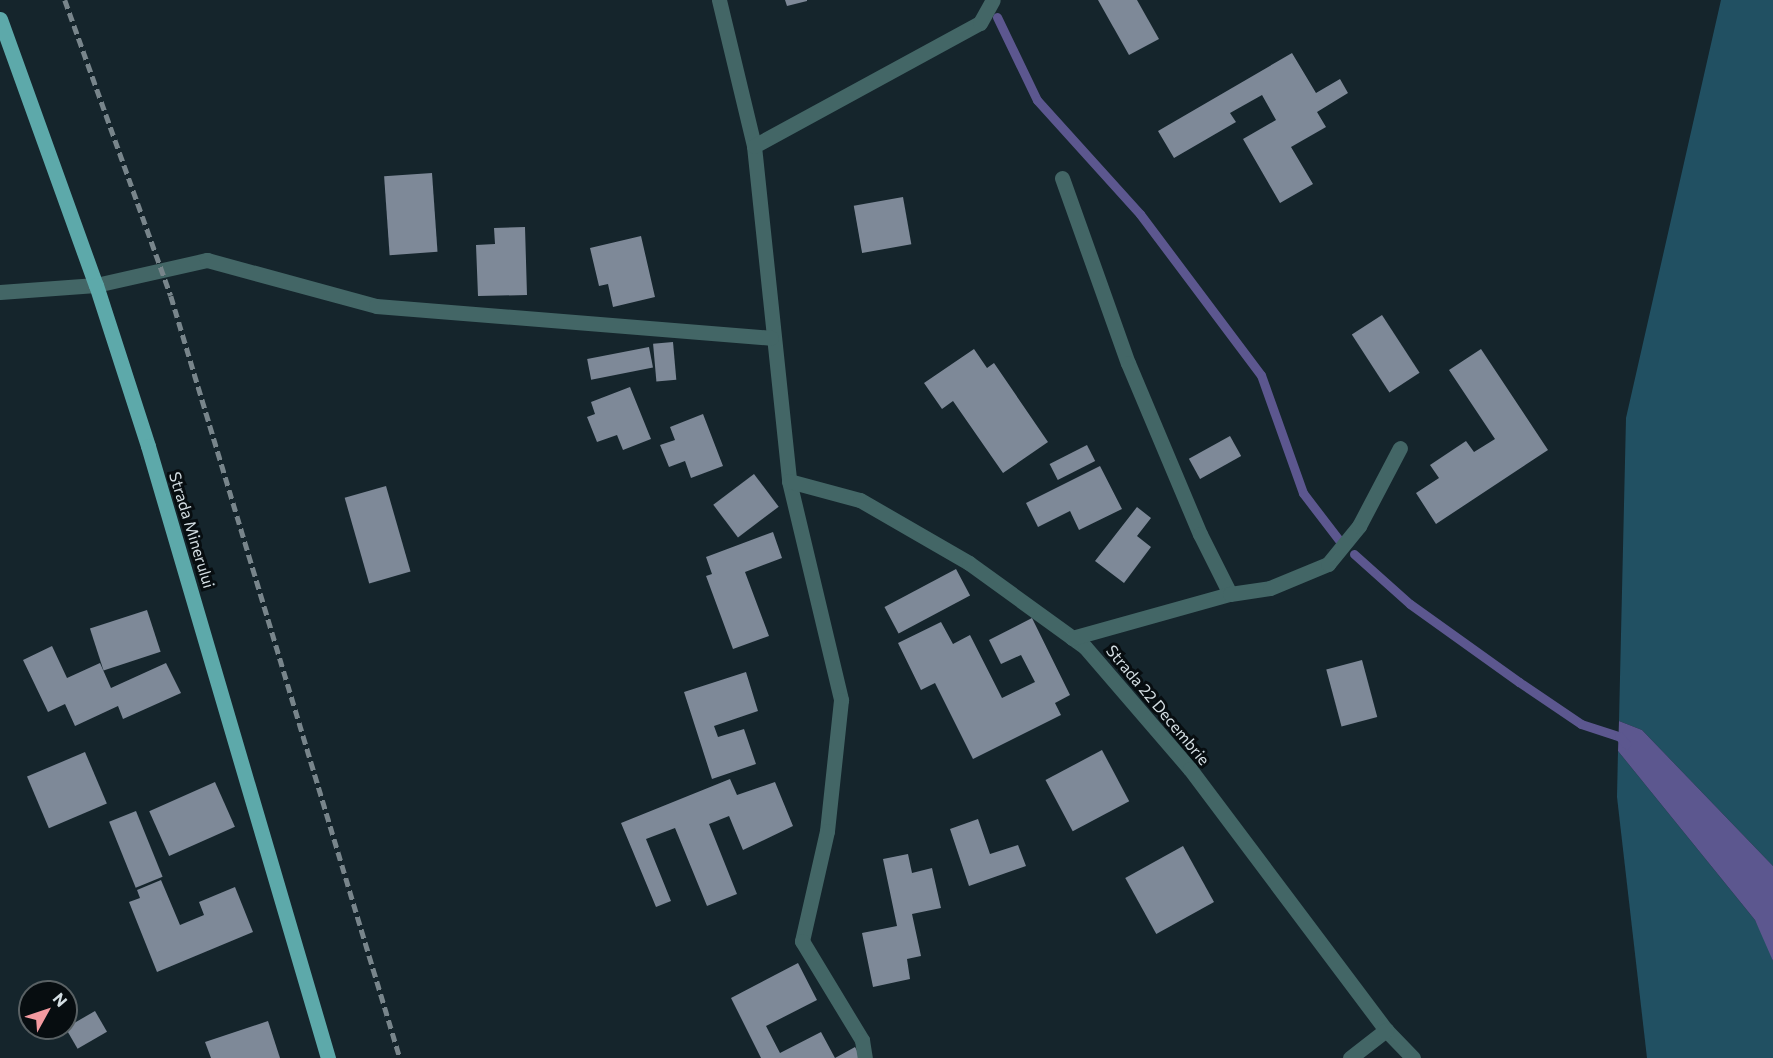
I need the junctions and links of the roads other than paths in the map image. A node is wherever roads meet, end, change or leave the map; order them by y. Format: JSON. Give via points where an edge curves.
{"nodes":[{"id":1,"x":719,"y":0,"type":"edge"},
{"id":2,"x":993,"y":0,"type":"edge"},
{"id":3,"x":0,"y":19,"type":"edge"},
{"id":4,"x":754,"y":146,"type":"junction"},
{"id":5,"x":1062,"y":178,"type":"dead end"},
{"id":6,"x":96,"y":285,"type":"junction"},
{"id":7,"x":0,"y":292,"type":"edge"},
{"id":8,"x":771,"y":338,"type":"junction"},
{"id":9,"x":1400,"y":448,"type":"dead end"},
{"id":10,"x":789,"y":481,"type":"junction"},
{"id":11,"x":1230,"y":594,"type":"junction"},
{"id":12,"x":1072,"y":638,"type":"junction"},
{"id":13,"x":1386,"y":1030,"type":"junction"},
{"id":14,"x":328,"y":1058,"type":"edge"},
{"id":15,"x":865,"y":1058,"type":"edge"},
{"id":16,"x":1350,"y":1058,"type":"edge"},
{"id":17,"x":1413,"y":1058,"type":"edge"}],
"edges":[{"from":1,"to":4,"type":"street"},
{"from":2,"to":4,"type":"street","via":[[980,23]]},
{"from":3,"to":6,"type":"main road","name":"Strada Minerului"},
{"from":4,"to":8,"type":"street"},
{"from":5,"to":11,"type":"street","via":[[1128,363],[1200,534]]},
{"from":6,"to":7,"type":"street"},
{"from":6,"to":8,"type":"street","via":[[207,260],[376,306]]},
{"from":6,"to":14,"type":"main road","name":"Strada Minerului","via":[[205,637]]},
{"from":8,"to":10,"type":"street"},
{"from":9,"to":11,"type":"street","via":[[1359,526],[1328,564],[1270,588]]},
{"from":10,"to":12,"type":"street","name":"Strada 22 Decembrie","via":[[860,500],[969,563]]},
{"from":10,"to":15,"type":"street","via":[[841,700],[827,831],[802,941],[861,1040]]},
{"from":11,"to":12,"type":"street"},
{"from":12,"to":13,"type":"street","name":"Strada 22 Decembrie","via":[[1085,647],[1190,770]]},
{"from":13,"to":16,"type":"street"},
{"from":13,"to":17,"type":"street","name":"Strada 22 Decembrie"}]}
